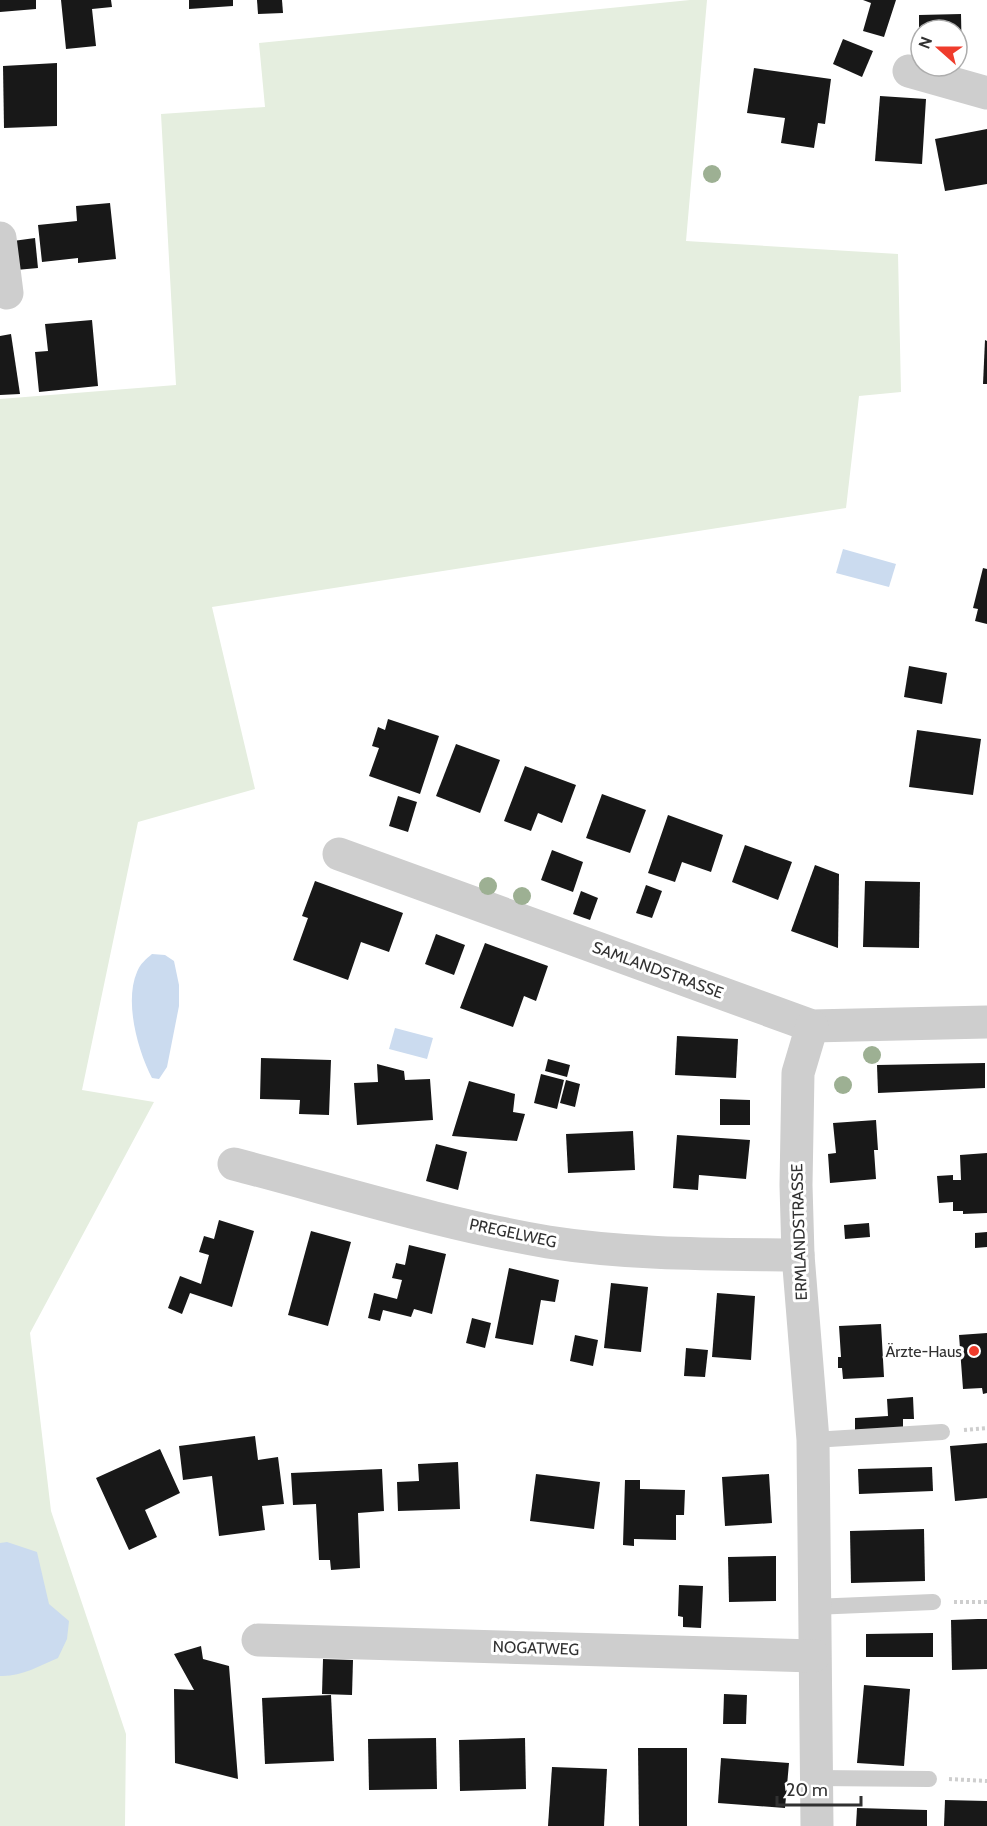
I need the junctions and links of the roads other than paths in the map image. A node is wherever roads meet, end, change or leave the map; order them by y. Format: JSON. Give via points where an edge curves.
{"nodes":[{"id":1,"x":934,"y":78,"type":"edge"},
{"id":2,"x":987,"y":93,"type":"edge"},
{"id":3,"x":0,"y":238,"type":"edge"},
{"id":4,"x":7,"y":292,"type":"dead end"},
{"id":5,"x":339,"y":854,"type":"dead end"},
{"id":6,"x":987,"y":1022,"type":"edge"},
{"id":7,"x":812,"y":1026,"type":"junction"},
{"id":8,"x":234,"y":1164,"type":"dead end"},
{"id":9,"x":798,"y":1255,"type":"junction"},
{"id":10,"x":942,"y":1432,"type":"dead end"},
{"id":11,"x":813,"y":1440,"type":"junction"},
{"id":12,"x":933,"y":1602,"type":"road end"},
{"id":13,"x":813,"y":1607,"type":"junction"},
{"id":14,"x":258,"y":1640,"type":"dead end"},
{"id":15,"x":814,"y":1656,"type":"junction"},
{"id":16,"x":817,"y":1778,"type":"junction"},
{"id":17,"x":929,"y":1779,"type":"road end"},
{"id":18,"x":817,"y":1826,"type":"edge"}],
"edges":[{"from":1,"to":2,"type":"street"},
{"from":3,"to":4,"type":"street"},
{"from":5,"to":7,"type":"street","name":"SAMLANDSTRASSE"},
{"from":6,"to":7,"type":"street","name":"SAMLANDSTRASSE"},
{"from":7,"to":9,"type":"street","name":"ERMLANDSTRASSE","via":[[798,1073]]},
{"from":8,"to":9,"type":"street","name":"PREGELWEG","via":[[548,1242],[644,1254]]},
{"from":9,"to":11,"type":"street","name":"ERMLANDSTRASSE"},
{"from":10,"to":11,"type":"lane"},
{"from":11,"to":13,"type":"street","name":"ERMLANDSTRASSE"},
{"from":12,"to":13,"type":"lane"},
{"from":13,"to":15,"type":"street","name":"ERMLANDSTRASSE"},
{"from":14,"to":15,"type":"street","name":"NOGATWEG"},
{"from":15,"to":16,"type":"street","name":"ERMLANDSTRASSE"},
{"from":16,"to":17,"type":"lane"},
{"from":16,"to":18,"type":"street","name":"ERMLANDSTRASSE"}]}
